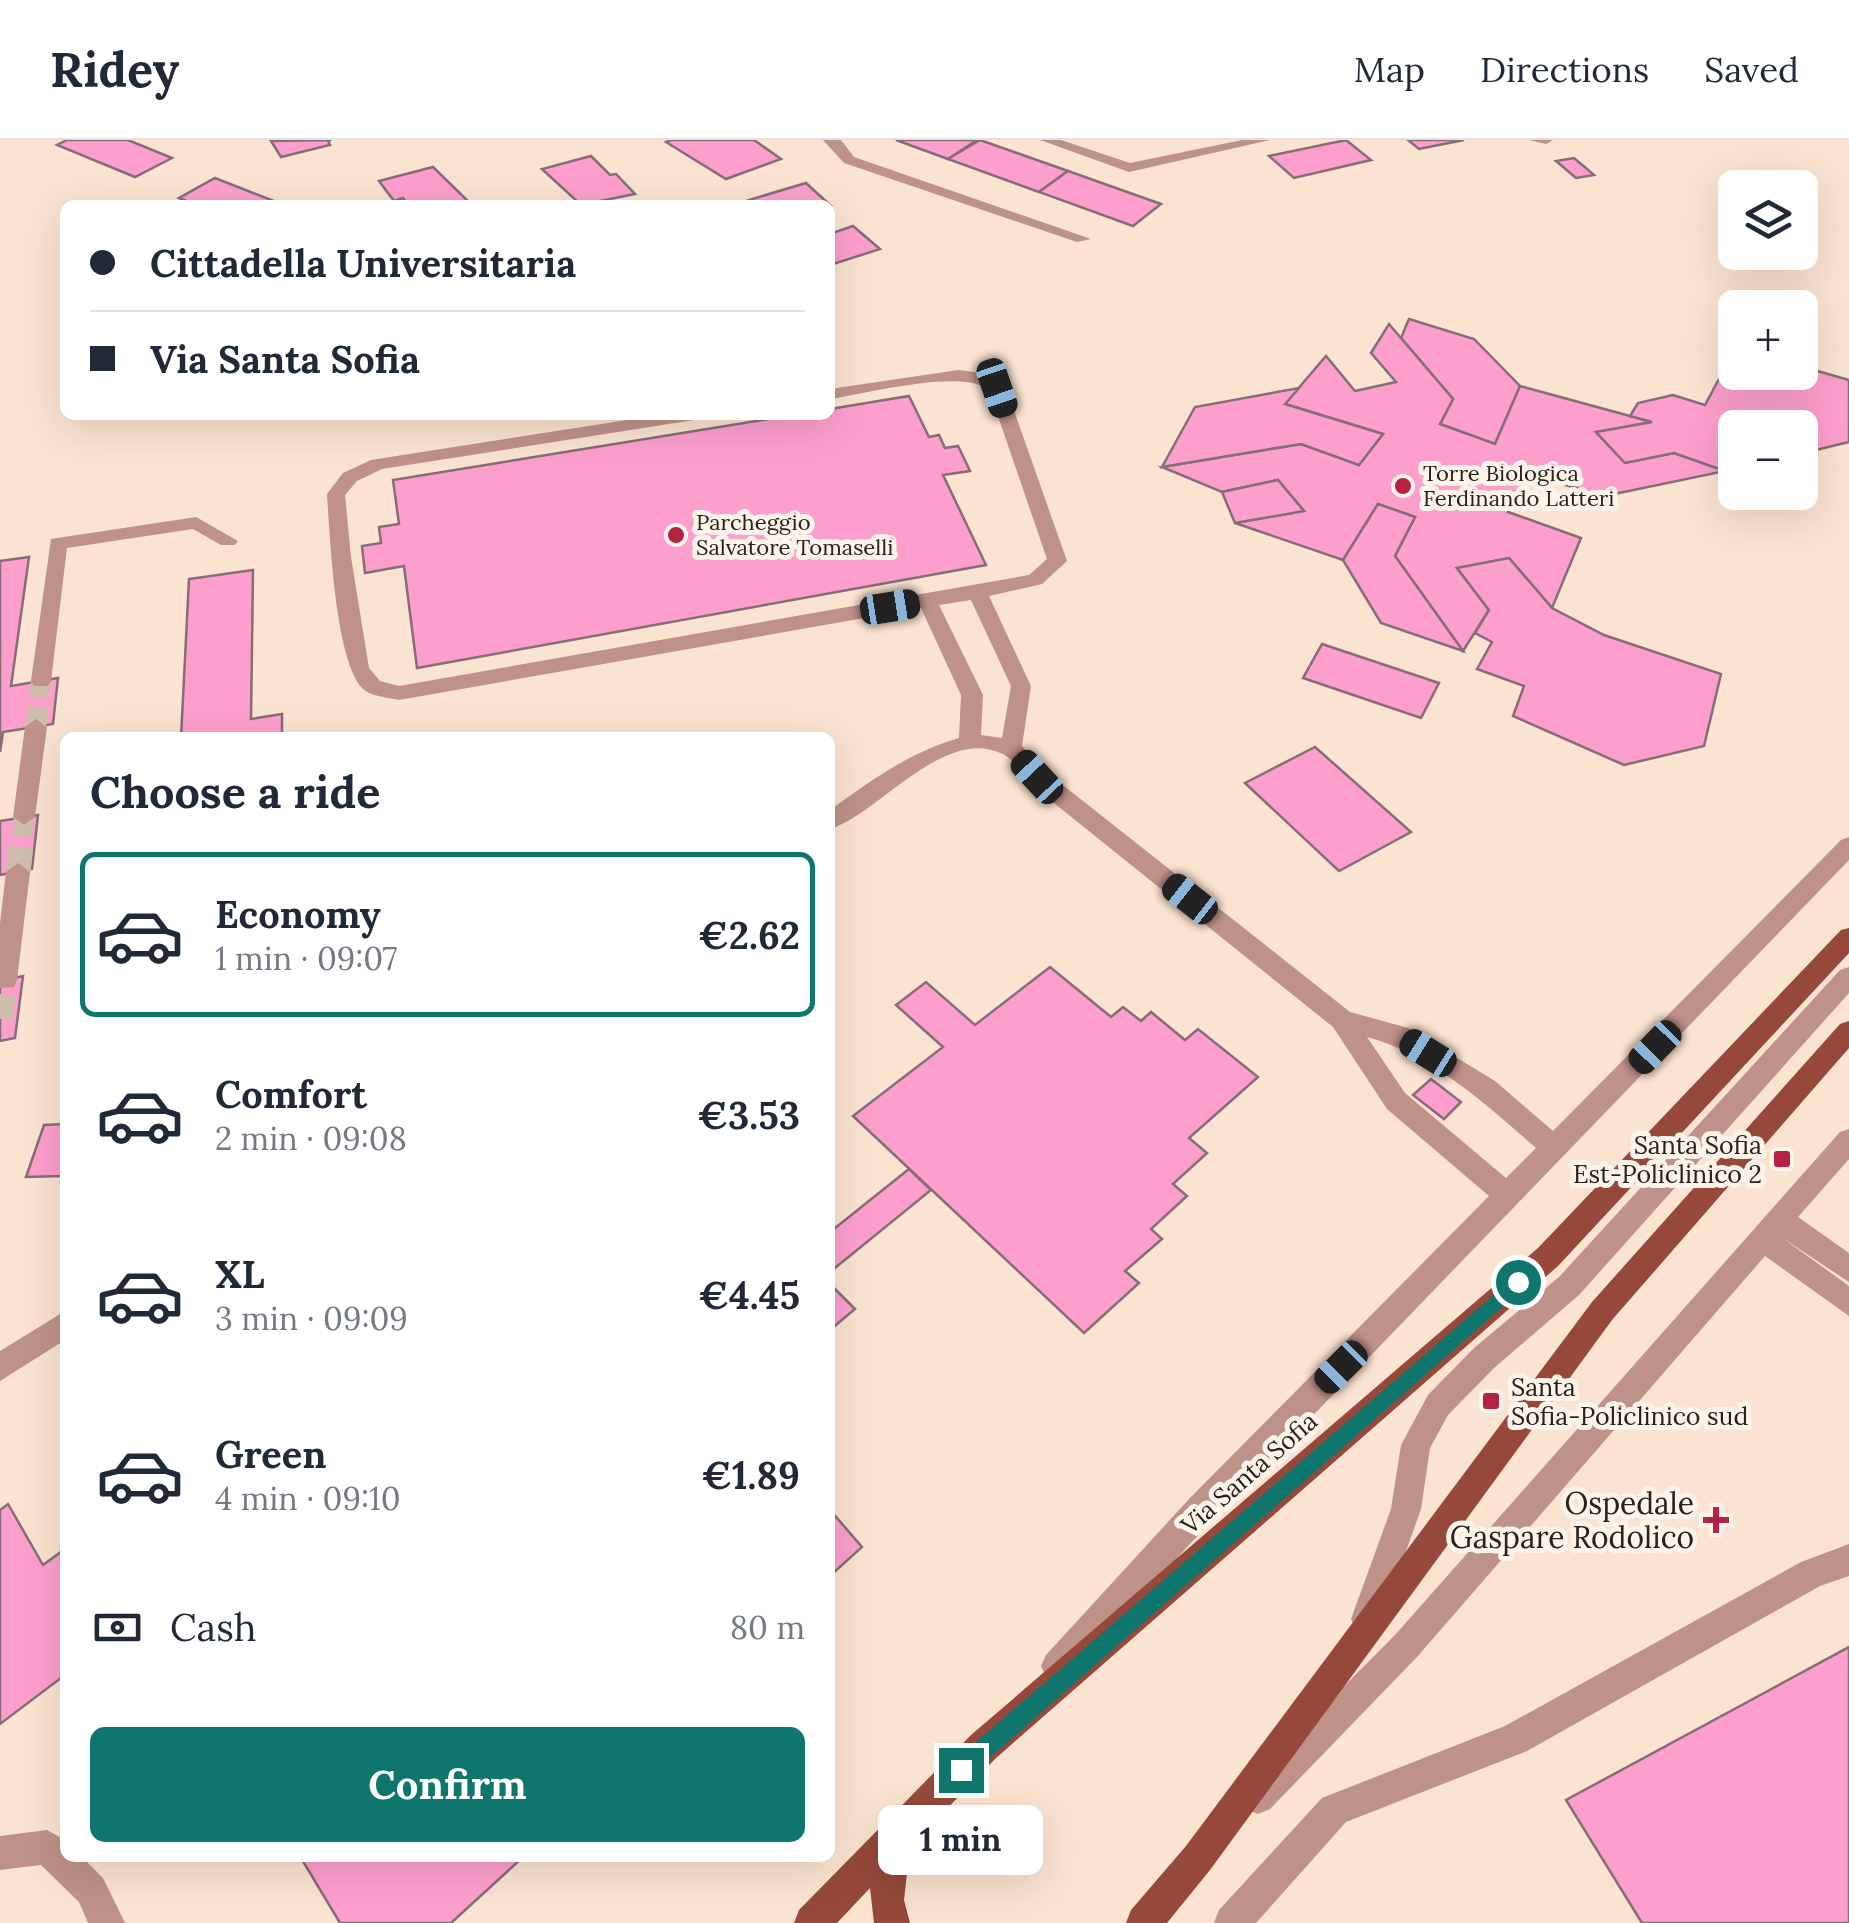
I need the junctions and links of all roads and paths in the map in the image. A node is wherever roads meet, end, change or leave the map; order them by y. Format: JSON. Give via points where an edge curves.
{"nodes":[{"id":1,"x":830,"y":140,"type":"edge"},
{"id":2,"x":1047,"y":140,"type":"edge"},
{"id":3,"x":1263,"y":140,"type":"edge"},
{"id":4,"x":1536,"y":140,"type":"edge"},
{"id":5,"x":1546,"y":140,"type":"edge"},
{"id":6,"x":1083,"y":239,"type":"dead end"},
{"id":7,"x":835,"y":393,"type":"edge"},
{"id":8,"x":662,"y":420,"type":"edge"},
{"id":9,"x":228,"y":541,"type":"dead end"},
{"id":10,"x":977,"y":592,"type":"junction"},
{"id":11,"x":928,"y":601,"type":"junction"},
{"id":12,"x":41,"y":681,"type":"tunnel mouth"},
{"id":13,"x":36,"y":727,"type":"tunnel mouth"},
{"id":14,"x":970,"y":742,"type":"junction"},
{"id":15,"x":1010,"y":748,"type":"junction"},
{"id":16,"x":24,"y":817,"type":"tunnel mouth"},
{"id":17,"x":835,"y":818,"type":"edge"},
{"id":18,"x":1849,"y":846,"type":"edge"},
{"id":19,"x":18,"y":872,"type":"tunnel mouth"},
{"id":20,"x":1849,"y":936,"type":"edge"},
{"id":21,"x":1849,"y":977,"type":"edge"},
{"id":22,"x":5,"y":980,"type":"dead end"},
{"id":23,"x":1342,"y":1020,"type":"junction"},
{"id":24,"x":1849,"y":1032,"type":"edge"},
{"id":25,"x":1849,"y":1140,"type":"edge"},
{"id":26,"x":1556,"y":1149,"type":"junction"},
{"id":27,"x":1509,"y":1197,"type":"junction"},
{"id":28,"x":1772,"y":1230,"type":"junction"},
{"id":29,"x":1849,"y":1269,"type":"edge"},
{"id":30,"x":1849,"y":1303,"type":"edge"},
{"id":31,"x":60,"y":1327,"type":"edge"},
{"id":32,"x":0,"y":1366,"type":"edge"},
{"id":33,"x":1849,"y":1560,"type":"edge"},
{"id":34,"x":1360,"y":1638,"type":"junction"},
{"id":35,"x":983,"y":1747,"type":"junction"},
{"id":36,"x":894,"y":1836,"type":"junction"},
{"id":37,"x":0,"y":1853,"type":"edge"},
{"id":38,"x":1198,"y":1858,"type":"junction"},
{"id":39,"x":60,"y":1860,"type":"edge"},
{"id":40,"x":62,"y":1862,"type":"edge"},
{"id":41,"x":107,"y":1923,"type":"edge"},
{"id":42,"x":812,"y":1923,"type":"edge"},
{"id":43,"x":892,"y":1923,"type":"edge"},
{"id":44,"x":1144,"y":1923,"type":"edge"},
{"id":45,"x":1232,"y":1923,"type":"edge"}],
"edges":[{"from":1,"to":6,"type":"street","via":[[850,160]]},
{"from":2,"to":3,"type":"street","via":[[1129,168]]},
{"from":4,"to":5,"type":"street"},
{"from":7,"to":10,"type":"street","via":[[958,375],[984,378],[997,388],[1056,561],[1035,580]]},
{"from":8,"to":11,"type":"street","via":[[377,464],[350,477],[336,494],[341,558],[359,669],[373,687],[399,694]]},
{"from":9,"to":12,"type":"street","via":[[196,523],[58,542]]},
{"from":10,"to":11,"type":"street"},
{"from":10,"to":15,"type":"street","via":[[1020,686]]},
{"from":11,"to":14,"type":"street","via":[[972,695]]},
{"from":13,"to":16,"type":"street"},
{"from":14,"to":15,"type":"street"},
{"from":14,"to":17,"type":"street","via":[[929,755]]},
{"from":15,"to":23,"type":"street","via":[[1037,777]]},
{"from":18,"to":26,"type":"street"},
{"from":19,"to":22,"type":"street"},
{"from":20,"to":35,"type":"main road","name":"Via Santa Sofia","via":[[1548,1257]]},
{"from":21,"to":34,"type":"street","via":[[1569,1286],[1438,1405],[1416,1444],[1406,1509]]},
{"from":23,"to":26,"type":"street","via":[[1398,1035],[1486,1089]]},
{"from":23,"to":27,"type":"street","via":[[1396,1101]]},
{"from":24,"to":34,"type":"main road","via":[[1602,1311]]},
{"from":25,"to":28,"type":"street"},
{"from":26,"to":27,"type":"street"},
{"from":27,"to":35,"type":"street","via":[[1201,1509]]},
{"from":28,"to":29,"type":"street"},
{"from":28,"to":30,"type":"street"},
{"from":28,"to":38,"type":"street","via":[[1406,1646]]},
{"from":31,"to":32,"type":"street"},
{"from":33,"to":45,"type":"street","via":[[1812,1573],[1515,1740],[1334,1810]]},
{"from":34,"to":38,"type":"main road"},
{"from":35,"to":36,"type":"main road","name":"Via Santa Sofia"},
{"from":36,"to":42,"type":"main road","name":"Via Santa Sofia"},
{"from":36,"to":43,"type":"main road","via":[[886,1900]]},
{"from":37,"to":39,"type":"street","via":[[46,1847]]},
{"from":38,"to":44,"type":"main road"},
{"from":40,"to":41,"type":"street","via":[[91,1890]]}]}
